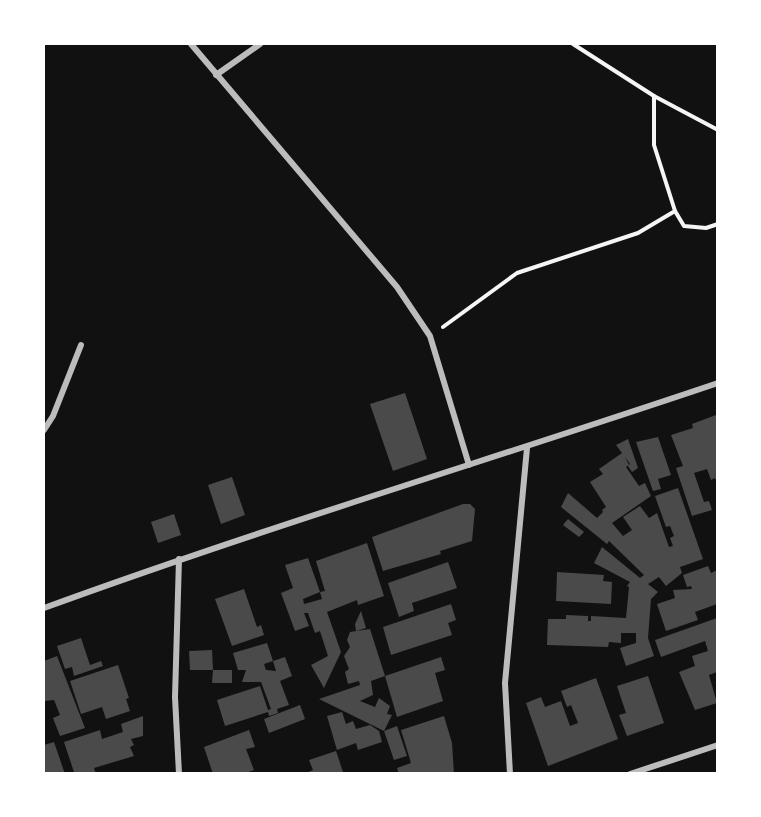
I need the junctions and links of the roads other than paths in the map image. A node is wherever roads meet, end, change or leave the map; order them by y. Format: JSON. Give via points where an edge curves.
{"nodes":[{"id":1,"x":191,"y":44,"type":"edge"},
{"id":2,"x":260,"y":44,"type":"edge"},
{"id":3,"x":216,"y":75,"type":"junction"},
{"id":4,"x":81,"y":345,"type":"dead end"},
{"id":5,"x":717,"y":383,"type":"edge"},
{"id":6,"x":44,"y":430,"type":"edge"},
{"id":7,"x":527,"y":448,"type":"junction"},
{"id":8,"x":469,"y":465,"type":"junction"},
{"id":9,"x":179,"y":559,"type":"junction"},
{"id":10,"x":44,"y":608,"type":"edge"},
{"id":11,"x":717,"y":746,"type":"edge"},
{"id":12,"x":179,"y":774,"type":"edge"},
{"id":13,"x":510,"y":774,"type":"edge"},
{"id":14,"x":630,"y":774,"type":"edge"}],
"edges":[{"from":1,"to":3,"type":"street"},
{"from":2,"to":3,"type":"street"},
{"from":3,"to":8,"type":"street","via":[[397,287],[430,336]]},
{"from":4,"to":6,"type":"street"},
{"from":5,"to":7,"type":"street"},
{"from":7,"to":8,"type":"street"},
{"from":7,"to":13,"type":"street","via":[[505,682]]},
{"from":8,"to":9,"type":"street"},
{"from":9,"to":10,"type":"street"},
{"from":9,"to":12,"type":"street","via":[[175,697]]},
{"from":11,"to":14,"type":"street"}]}
